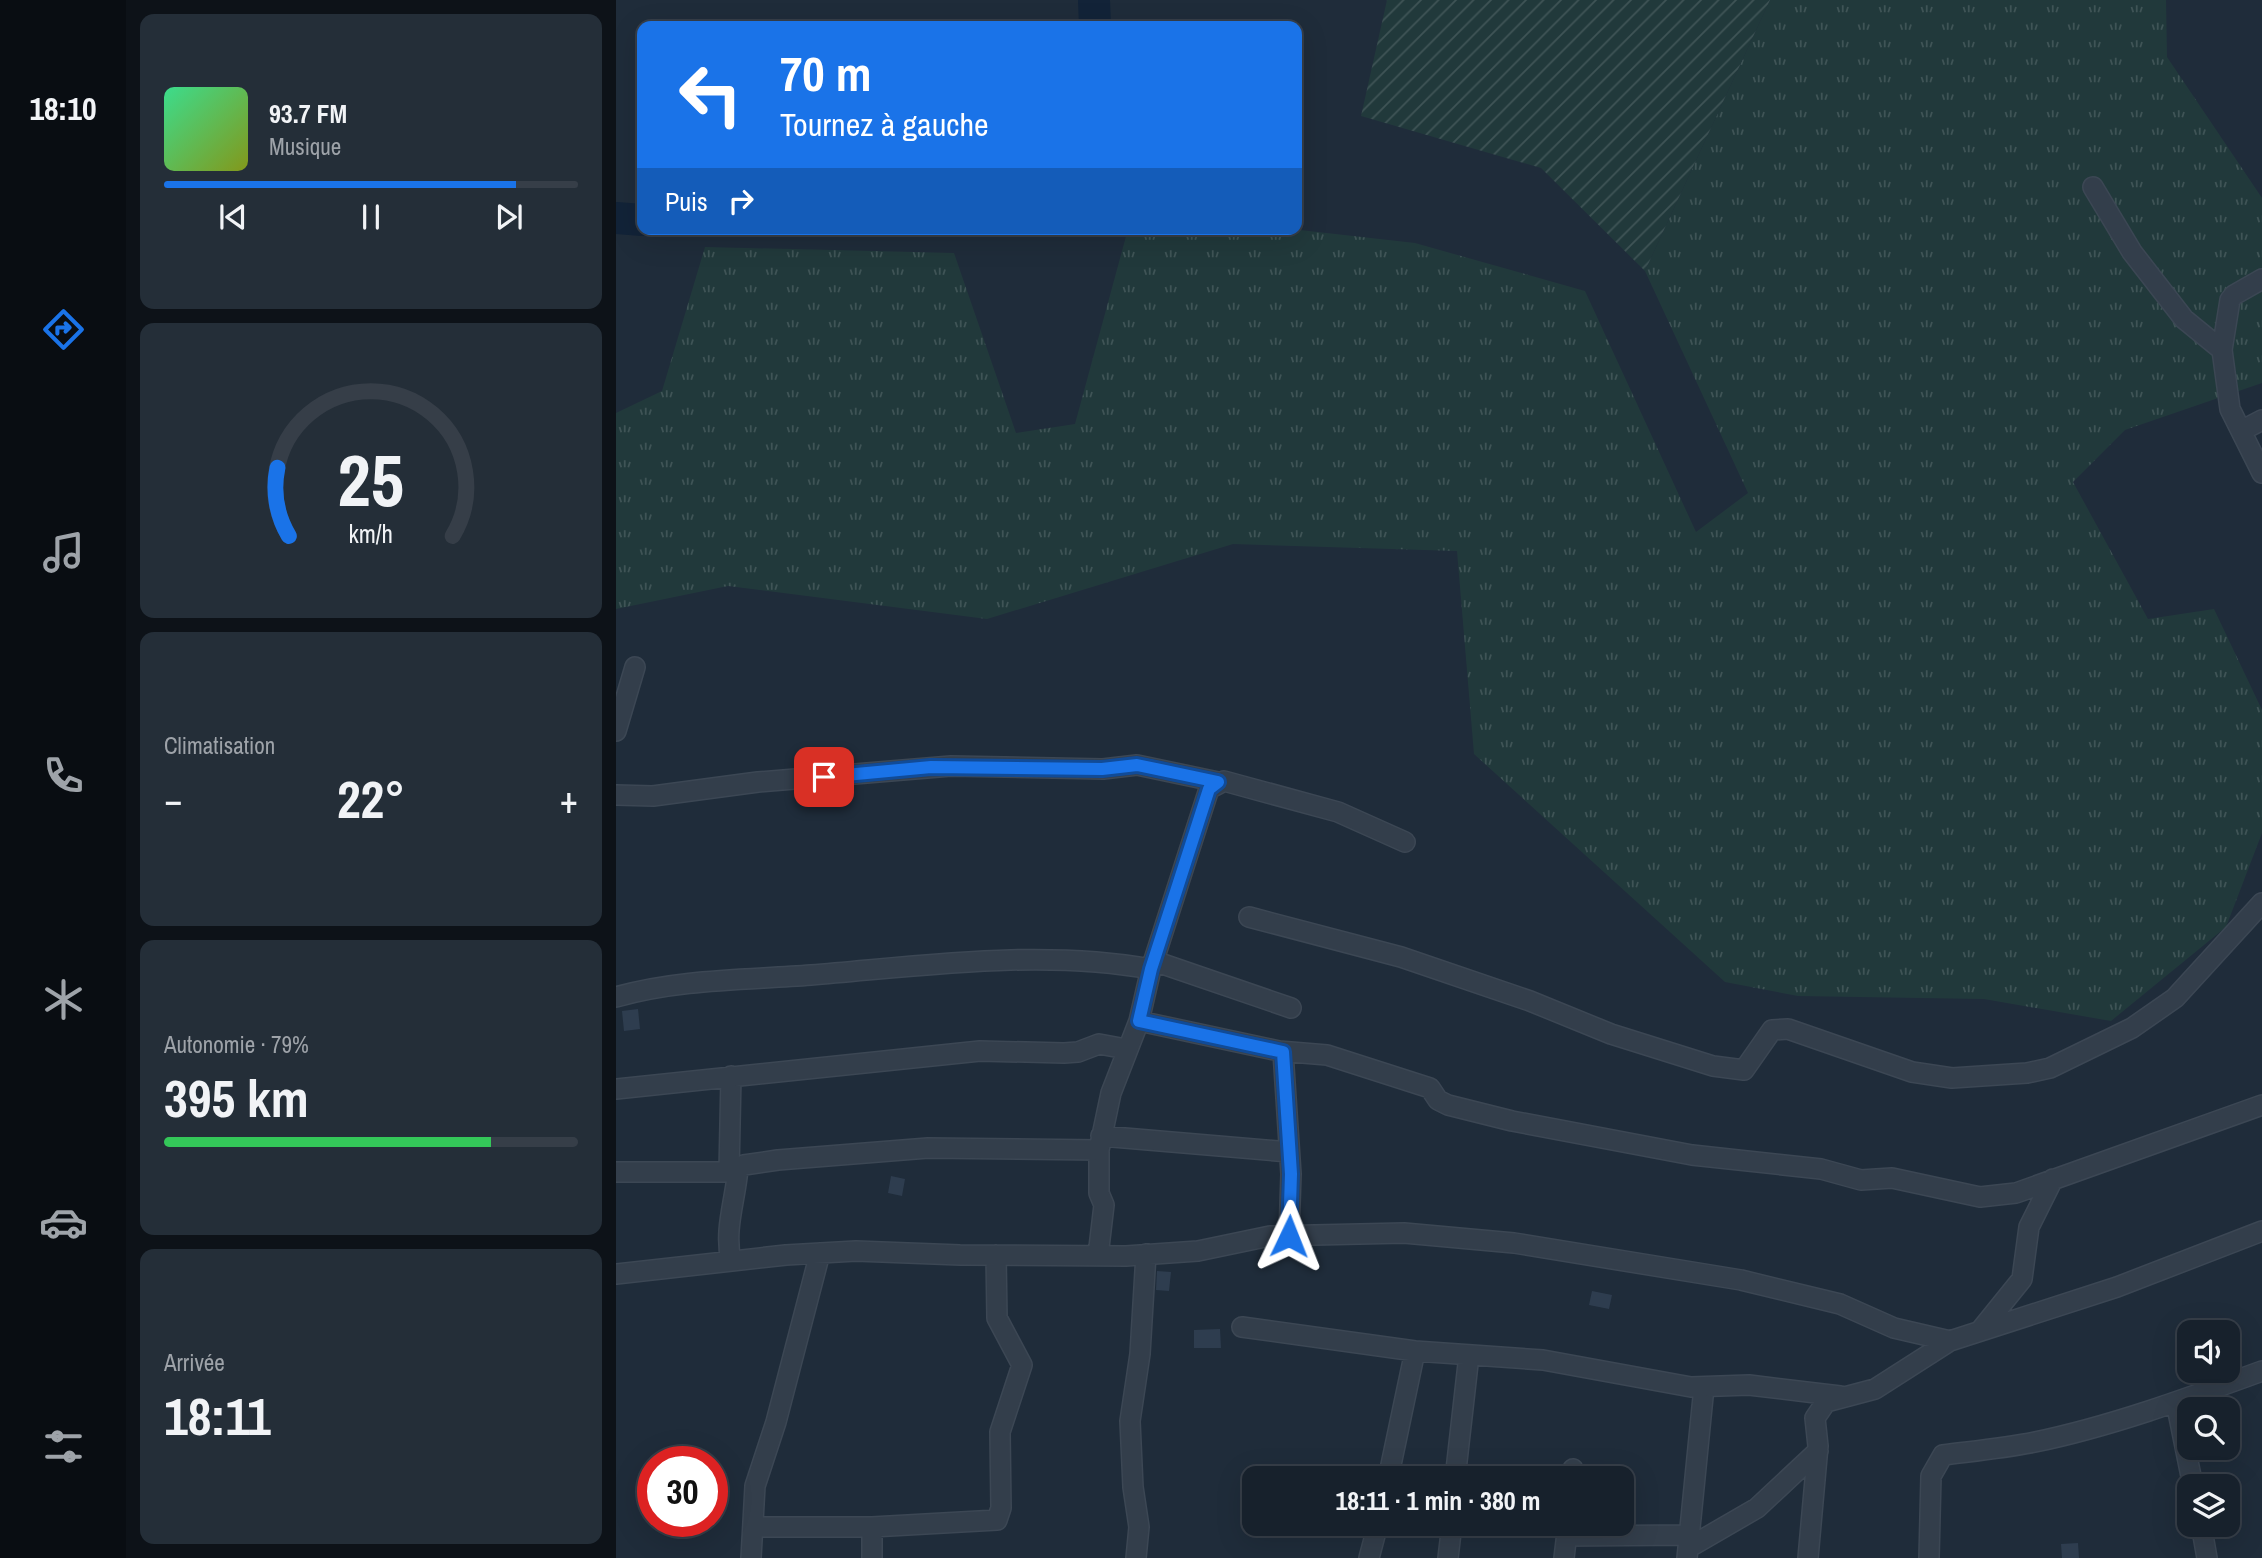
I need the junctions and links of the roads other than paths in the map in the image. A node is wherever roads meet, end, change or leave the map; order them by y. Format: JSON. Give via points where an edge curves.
{"nodes":[{"id":1,"x":2093,"y":187,"type":"dead end"},
{"id":2,"x":2262,"y":279,"type":"edge"},
{"id":3,"x":2222,"y":349,"type":"junction"},
{"id":4,"x":2262,"y":419,"type":"edge"},
{"id":5,"x":2241,"y":431,"type":"junction"},
{"id":6,"x":2262,"y":473,"type":"edge"},
{"id":7,"x":635,"y":667,"type":"dead end"},
{"id":8,"x":616,"y":731,"type":"edge"},
{"id":9,"x":1218,"y":782,"type":"junction"},
{"id":10,"x":616,"y":795,"type":"edge"},
{"id":11,"x":1405,"y":842,"type":"dead end"},
{"id":12,"x":2262,"y":903,"type":"edge"},
{"id":13,"x":1248,"y":917,"type":"dead end"},
{"id":14,"x":1153,"y":965,"type":"junction"},
{"id":15,"x":616,"y":997,"type":"edge"},
{"id":16,"x":1292,"y":1008,"type":"dead end"},
{"id":17,"x":1139,"y":1021,"type":"junction"},
{"id":18,"x":1126,"y":1049,"type":"junction"},
{"id":19,"x":1283,"y":1052,"type":"junction"},
{"id":20,"x":731,"y":1076,"type":"junction"},
{"id":21,"x":616,"y":1089,"type":"edge"},
{"id":22,"x":2262,"y":1105,"type":"edge"},
{"id":23,"x":1100,"y":1143,"type":"junction"},
{"id":24,"x":1289,"y":1152,"type":"junction"},
{"id":25,"x":734,"y":1170,"type":"junction"},
{"id":26,"x":616,"y":1172,"type":"edge"},
{"id":27,"x":2053,"y":1179,"type":"junction"},
{"id":28,"x":2262,"y":1231,"type":"edge"},
{"id":29,"x":1289,"y":1236,"type":"junction"},
{"id":30,"x":820,"y":1253,"type":"junction"},
{"id":31,"x":1146,"y":1254,"type":"junction"},
{"id":32,"x":996,"y":1255,"type":"junction"},
{"id":33,"x":1098,"y":1255,"type":"junction"},
{"id":34,"x":731,"y":1261,"type":"junction"},
{"id":35,"x":616,"y":1274,"type":"edge"},
{"id":36,"x":1242,"y":1327,"type":"dead end"},
{"id":37,"x":1980,"y":1331,"type":"junction"},
{"id":38,"x":1950,"y":1341,"type":"junction"},
{"id":39,"x":1415,"y":1351,"type":"junction"},
{"id":40,"x":1469,"y":1355,"type":"junction"},
{"id":41,"x":2262,"y":1371,"type":"edge"},
{"id":42,"x":1703,"y":1387,"type":"junction"},
{"id":43,"x":1840,"y":1396,"type":"junction"},
{"id":44,"x":2176,"y":1402,"type":"junction"},
{"id":45,"x":1818,"y":1451,"type":"junction"},
{"id":46,"x":1391,"y":1466,"type":"edge"},
{"id":47,"x":1456,"y":1466,"type":"edge"},
{"id":48,"x":2191,"y":1474,"type":"edge"},
{"id":49,"x":753,"y":1527,"type":"junction"},
{"id":50,"x":872,"y":1527,"type":"junction"},
{"id":51,"x":1375,"y":1536,"type":"edge"},
{"id":52,"x":1451,"y":1536,"type":"edge"},
{"id":53,"x":1566,"y":1536,"type":"edge"},
{"id":54,"x":1610,"y":1536,"type":"edge"},
{"id":55,"x":2203,"y":1537,"type":"edge"},
{"id":56,"x":1688,"y":1547,"type":"edge"},
{"id":57,"x":751,"y":1558,"type":"edge"},
{"id":58,"x":872,"y":1558,"type":"edge"},
{"id":59,"x":1136,"y":1558,"type":"edge"},
{"id":60,"x":1369,"y":1558,"type":"edge"},
{"id":61,"x":1448,"y":1558,"type":"edge"},
{"id":62,"x":1564,"y":1558,"type":"edge"},
{"id":63,"x":1808,"y":1558,"type":"edge"},
{"id":64,"x":1929,"y":1558,"type":"edge"},
{"id":65,"x":2207,"y":1558,"type":"edge"}],
"edges":[{"from":1,"to":3,"type":"street","via":[[2132,252],[2184,319]]},
{"from":2,"to":3,"type":"street","via":[[2230,300]]},
{"from":3,"to":5,"type":"street","via":[[2230,409]]},
{"from":4,"to":5,"type":"street"},
{"from":5,"to":6,"type":"street"},
{"from":7,"to":8,"type":"street"},
{"from":9,"to":10,"type":"street","via":[[1137,765],[1102,769],[951,766],[653,796]]},
{"from":9,"to":11,"type":"street","via":[[1324,807]]},
{"from":9,"to":14,"type":"street","via":[[1209,789]]},
{"from":12,"to":13,"type":"street","via":[[2175,998],[2132,1028],[2050,1068],[1952,1078],[1912,1072],[1788,1029],[1772,1030],[1744,1070],[1713,1066],[1611,1034],[1458,975]]},
{"from":14,"to":15,"type":"street","via":[[985,962],[732,979]]},
{"from":14,"to":16,"type":"street"},
{"from":14,"to":17,"type":"street"},
{"from":17,"to":18,"type":"street"},
{"from":17,"to":19,"type":"street"},
{"from":18,"to":20,"type":"street","via":[[1099,1044],[1064,1053],[980,1051]]},
{"from":18,"to":23,"type":"street"},
{"from":19,"to":24,"type":"street"},
{"from":19,"to":27,"type":"street","via":[[1326,1055],[1361,1065],[1430,1087],[1441,1102],[1469,1110],[1692,1155],[1821,1169],[1861,1180],[1892,1178],[1980,1198],[2016,1193]]},
{"from":20,"to":21,"type":"street"},
{"from":20,"to":25,"type":"street"},
{"from":22,"to":27,"type":"street"},
{"from":23,"to":24,"type":"street"},
{"from":23,"to":25,"type":"street","via":[[928,1148],[778,1160]]},
{"from":23,"to":33,"type":"street","via":[[1104,1205]]},
{"from":24,"to":29,"type":"street"},
{"from":25,"to":26,"type":"street"},
{"from":25,"to":34,"type":"street","via":[[734,1204],[726,1231]]},
{"from":27,"to":37,"type":"street","via":[[2029,1227],[2022,1279]]},
{"from":28,"to":37,"type":"street","via":[[2117,1287]]},
{"from":29,"to":31,"type":"street","via":[[1198,1251]]},
{"from":29,"to":38,"type":"street","via":[[1404,1233],[1514,1243],[1741,1280],[1853,1308],[1894,1328]]},
{"from":30,"to":32,"type":"street"},
{"from":30,"to":34,"type":"street"},
{"from":30,"to":49,"type":"street","via":[[755,1486]]},
{"from":31,"to":33,"type":"street"},
{"from":31,"to":59,"type":"street","via":[[1140,1354],[1130,1421],[1139,1527]]},
{"from":32,"to":33,"type":"street"},
{"from":32,"to":50,"type":"street","via":[[997,1318],[1022,1365],[1000,1432],[1000,1515],[992,1522]]},
{"from":34,"to":35,"type":"street"},
{"from":36,"to":39,"type":"street"},
{"from":37,"to":38,"type":"street"},
{"from":38,"to":43,"type":"street","via":[[1875,1389]]},
{"from":39,"to":40,"type":"street"},
{"from":39,"to":46,"type":"street"},
{"from":40,"to":42,"type":"street","via":[[1543,1360]]},
{"from":40,"to":47,"type":"street"},
{"from":41,"to":44,"type":"street"},
{"from":42,"to":43,"type":"street","via":[[1749,1385]]},
{"from":42,"to":56,"type":"street"},
{"from":43,"to":45,"type":"street","via":[[1816,1413]]},
{"from":44,"to":48,"type":"street"},
{"from":44,"to":64,"type":"street","via":[[2032,1442],[1943,1455],[1931,1475]]},
{"from":45,"to":56,"type":"street","via":[[1757,1508]]},
{"from":45,"to":63,"type":"street"},
{"from":49,"to":50,"type":"street"},
{"from":49,"to":57,"type":"street"},
{"from":50,"to":58,"type":"street"},
{"from":51,"to":60,"type":"street"},
{"from":52,"to":61,"type":"street"},
{"from":53,"to":62,"type":"street"},
{"from":54,"to":56,"type":"street"},
{"from":55,"to":65,"type":"street"}]}
